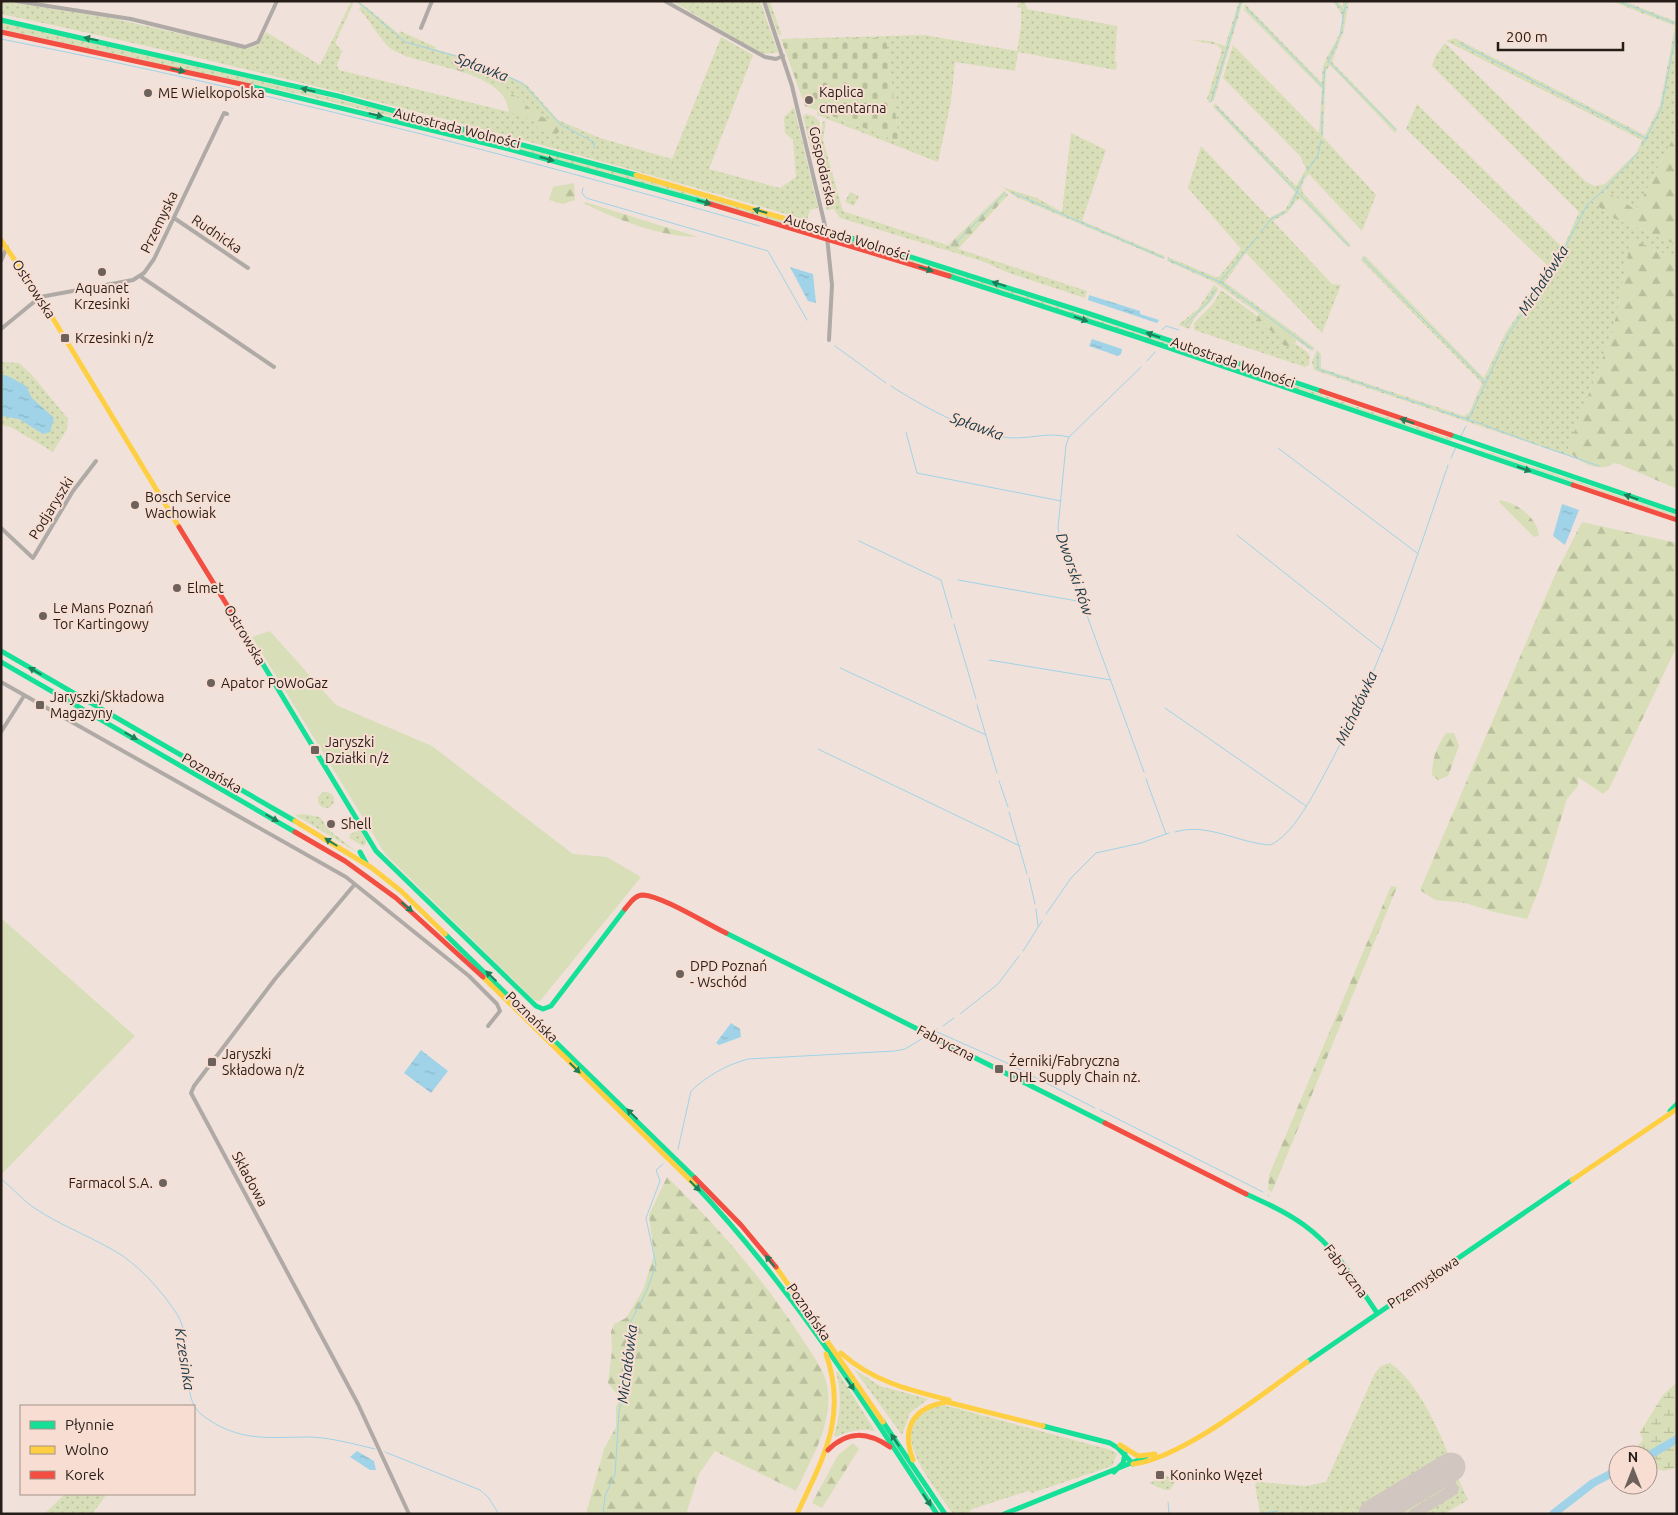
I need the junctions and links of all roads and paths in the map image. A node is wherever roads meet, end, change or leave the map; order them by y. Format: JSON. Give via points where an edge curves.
{"nodes":[{"id":1,"x":16,"y":1,"type":"edge"},
{"id":2,"x":277,"y":1,"type":"edge"},
{"id":3,"x":432,"y":1,"type":"edge"},
{"id":4,"x":665,"y":1,"type":"edge"},
{"id":5,"x":764,"y":1,"type":"edge"},
{"id":6,"x":1,"y":20,"type":"edge"},
{"id":7,"x":421,"y":28,"type":"dead end"},
{"id":8,"x":2,"y":32,"type":"edge"},
{"id":9,"x":783,"y":56,"type":"junction"},
{"id":10,"x":227,"y":114,"type":"dead end"},
{"id":11,"x":174,"y":218,"type":"junction"},
{"id":12,"x":1,"y":240,"type":"edge"},
{"id":13,"x":7,"y":248,"type":"junction"},
{"id":14,"x":1,"y":261,"type":"edge"},
{"id":15,"x":248,"y":268,"type":"dead end"},
{"id":16,"x":140,"y":276,"type":"junction"},
{"id":17,"x":40,"y":297,"type":"junction"},
{"id":18,"x":1,"y":329,"type":"edge"},
{"id":19,"x":829,"y":340,"type":"dead end"},
{"id":20,"x":274,"y":367,"type":"dead end"},
{"id":21,"x":96,"y":461,"type":"dead end"},
{"id":22,"x":1677,"y":512,"type":"edge"},
{"id":23,"x":1677,"y":520,"type":"edge"},
{"id":24,"x":1,"y":528,"type":"edge"},
{"id":25,"x":1,"y":652,"type":"edge"},
{"id":26,"x":1,"y":662,"type":"edge"},
{"id":27,"x":1,"y":682,"type":"edge"},
{"id":28,"x":24,"y":696,"type":"junction"},
{"id":29,"x":1,"y":732,"type":"edge"},
{"id":30,"x":268,"y":805,"type":"junction"},
{"id":31,"x":290,"y":811,"type":"dead end"},
{"id":32,"x":360,"y":852,"type":"dead end"},
{"id":33,"x":372,"y":868,"type":"junction"},
{"id":34,"x":355,"y":884,"type":"junction"},
{"id":35,"x":523,"y":994,"type":"joint"},
{"id":36,"x":488,"y":1026,"type":"dead end"},
{"id":37,"x":1677,"y":1104,"type":"edge"},
{"id":38,"x":1677,"y":1109,"type":"edge"},
{"id":39,"x":1670,"y":1112,"type":"junction"},
{"id":40,"x":1378,"y":1313,"type":"junction"},
{"id":41,"x":820,"y":1328,"type":"junction"},
{"id":42,"x":813,"y":1329,"type":"junction"},
{"id":43,"x":962,"y":1404,"type":"junction"},
{"id":44,"x":1110,"y":1443,"type":"junction"},
{"id":45,"x":1175,"y":1448,"type":"junction"},
{"id":46,"x":1131,"y":1452,"type":"junction"},
{"id":47,"x":1124,"y":1454,"type":"junction"},
{"id":48,"x":1155,"y":1454,"type":"junction"},
{"id":49,"x":823,"y":1455,"type":"junction"},
{"id":50,"x":899,"y":1457,"type":"junction"},
{"id":51,"x":1133,"y":1464,"type":"junction"},
{"id":52,"x":1114,"y":1472,"type":"junction"},
{"id":53,"x":922,"y":1480,"type":"junction"},
{"id":54,"x":409,"y":1514,"type":"edge"},
{"id":55,"x":797,"y":1514,"type":"edge"},
{"id":56,"x":937,"y":1514,"type":"edge"},
{"id":57,"x":945,"y":1514,"type":"edge"},
{"id":58,"x":1004,"y":1514,"type":"edge"}],
"edges":[{"from":1,"to":2,"type":"street","via":[[131,19],[246,48],[258,42]]},
{"from":3,"to":7,"type":"street"},
{"from":4,"to":9,"type":"street","via":[[765,57],[776,59]]},
{"from":5,"to":9,"type":"street","name":"Gospodarska"},
{"from":22,"to":6,"type":"main road","name":"Autostrada Wolności","one_way":true,"via":[[964,273],[696,192],[484,134],[221,68]]},
{"from":8,"to":23,"type":"main road","name":"Autostrada Wolności","one_way":true,"via":[[393,118],[696,200],[1025,301]]},
{"from":9,"to":19,"type":"street","name":"Gospodarska","via":[[830,256],[832,304]]},
{"from":10,"to":11,"type":"street","name":"Przemyska","via":[[224,113]]},
{"from":11,"to":15,"type":"street","name":"Rudnicka"},
{"from":11,"to":16,"type":"street","name":"Przemyska","via":[[154,259]]},
{"from":12,"to":13,"type":"main road","name":"Ostrowska"},
{"from":13,"to":14,"type":"street"},
{"from":13,"to":17,"type":"main road","name":"Ostrowska"},
{"from":16,"to":17,"type":"street","via":[[124,282]]},
{"from":16,"to":20,"type":"street"},
{"from":17,"to":18,"type":"street"},
{"from":17,"to":35,"type":"main road","name":"Ostrowska","via":[[376,851]]},
{"from":21,"to":24,"type":"street","name":"Podjaryszki","via":[[73,491],[33,558]]},
{"from":30,"to":25,"type":"main road","name":"Poznańska","one_way":true},
{"from":26,"to":42,"type":"main road","name":"Poznańska","one_way":true,"via":[[322,847],[394,895],[703,1194],[761,1259]]},
{"from":27,"to":28,"type":"street"},
{"from":28,"to":29,"type":"street"},
{"from":28,"to":34,"type":"street"},
{"from":30,"to":31,"type":"main road"},
{"from":33,"to":30,"type":"main road","name":"Poznańska","one_way":true},
{"from":32,"to":33,"type":"main road"},
{"from":41,"to":33,"type":"main road","name":"Poznańska","one_way":true,"via":[[767,1256],[710,1191],[462,948]]},
{"from":34,"to":36,"type":"street","via":[[469,976],[497,1004],[500,1011]]},
{"from":34,"to":54,"type":"street","name":"Składowa","via":[[274,979],[191,1093],[358,1404]]},
{"from":35,"to":40,"type":"main road","name":"Fabryczna","via":[[541,1009],[551,1006],[631,901],[640,895],[656,898],[1291,1216],[1333,1251]]},
{"from":37,"to":39,"type":"main road","name":"Przemysłowa"},
{"from":38,"to":39,"type":"main road","name":"Przemysłowa"},
{"from":39,"to":40,"type":"main road","name":"Przemysłowa"},
{"from":40,"to":45,"type":"main road","name":"Przemysłowa","via":[[1221,1423]]},
{"from":41,"to":43,"type":"main road","via":[[848,1360],[870,1376]]},
{"from":53,"to":41,"type":"main road","name":"Poznańska","one_way":true},
{"from":42,"to":49,"type":"main road","via":[[830,1365],[837,1393],[834,1426]]},
{"from":42,"to":50,"type":"main road","name":"Poznańska","one_way":true},
{"from":43,"to":44,"type":"main road"},
{"from":43,"to":53,"type":"main road","via":[[932,1404],[920,1410],[910,1423],[908,1448]]},
{"from":44,"to":46,"type":"main road"},
{"from":44,"to":47,"type":"main road","via":[[1120,1447]]},
{"from":45,"to":48,"type":"main road","name":"Przemysłowa"},
{"from":45,"to":51,"type":"main road","name":"Przemysłowa"},
{"from":46,"to":48,"type":"main road","via":[[1142,1457]]},
{"from":46,"to":51,"type":"main road"},
{"from":47,"to":51,"type":"main road"},
{"from":47,"to":52,"type":"main road","via":[[1123,1463]]},
{"from":48,"to":51,"type":"main road","name":"Przemysłowa"},
{"from":49,"to":50,"type":"main road","via":[[841,1438],[861,1434],[879,1440]]},
{"from":49,"to":55,"type":"main road"},
{"from":50,"to":56,"type":"main road","name":"Poznańska","one_way":true},
{"from":51,"to":52,"type":"main road","name":"Przemysłowa"},
{"from":52,"to":58,"type":"main road","name":"Przemysłowa"},
{"from":53,"to":57,"type":"main road","name":"Poznańska"}]}
